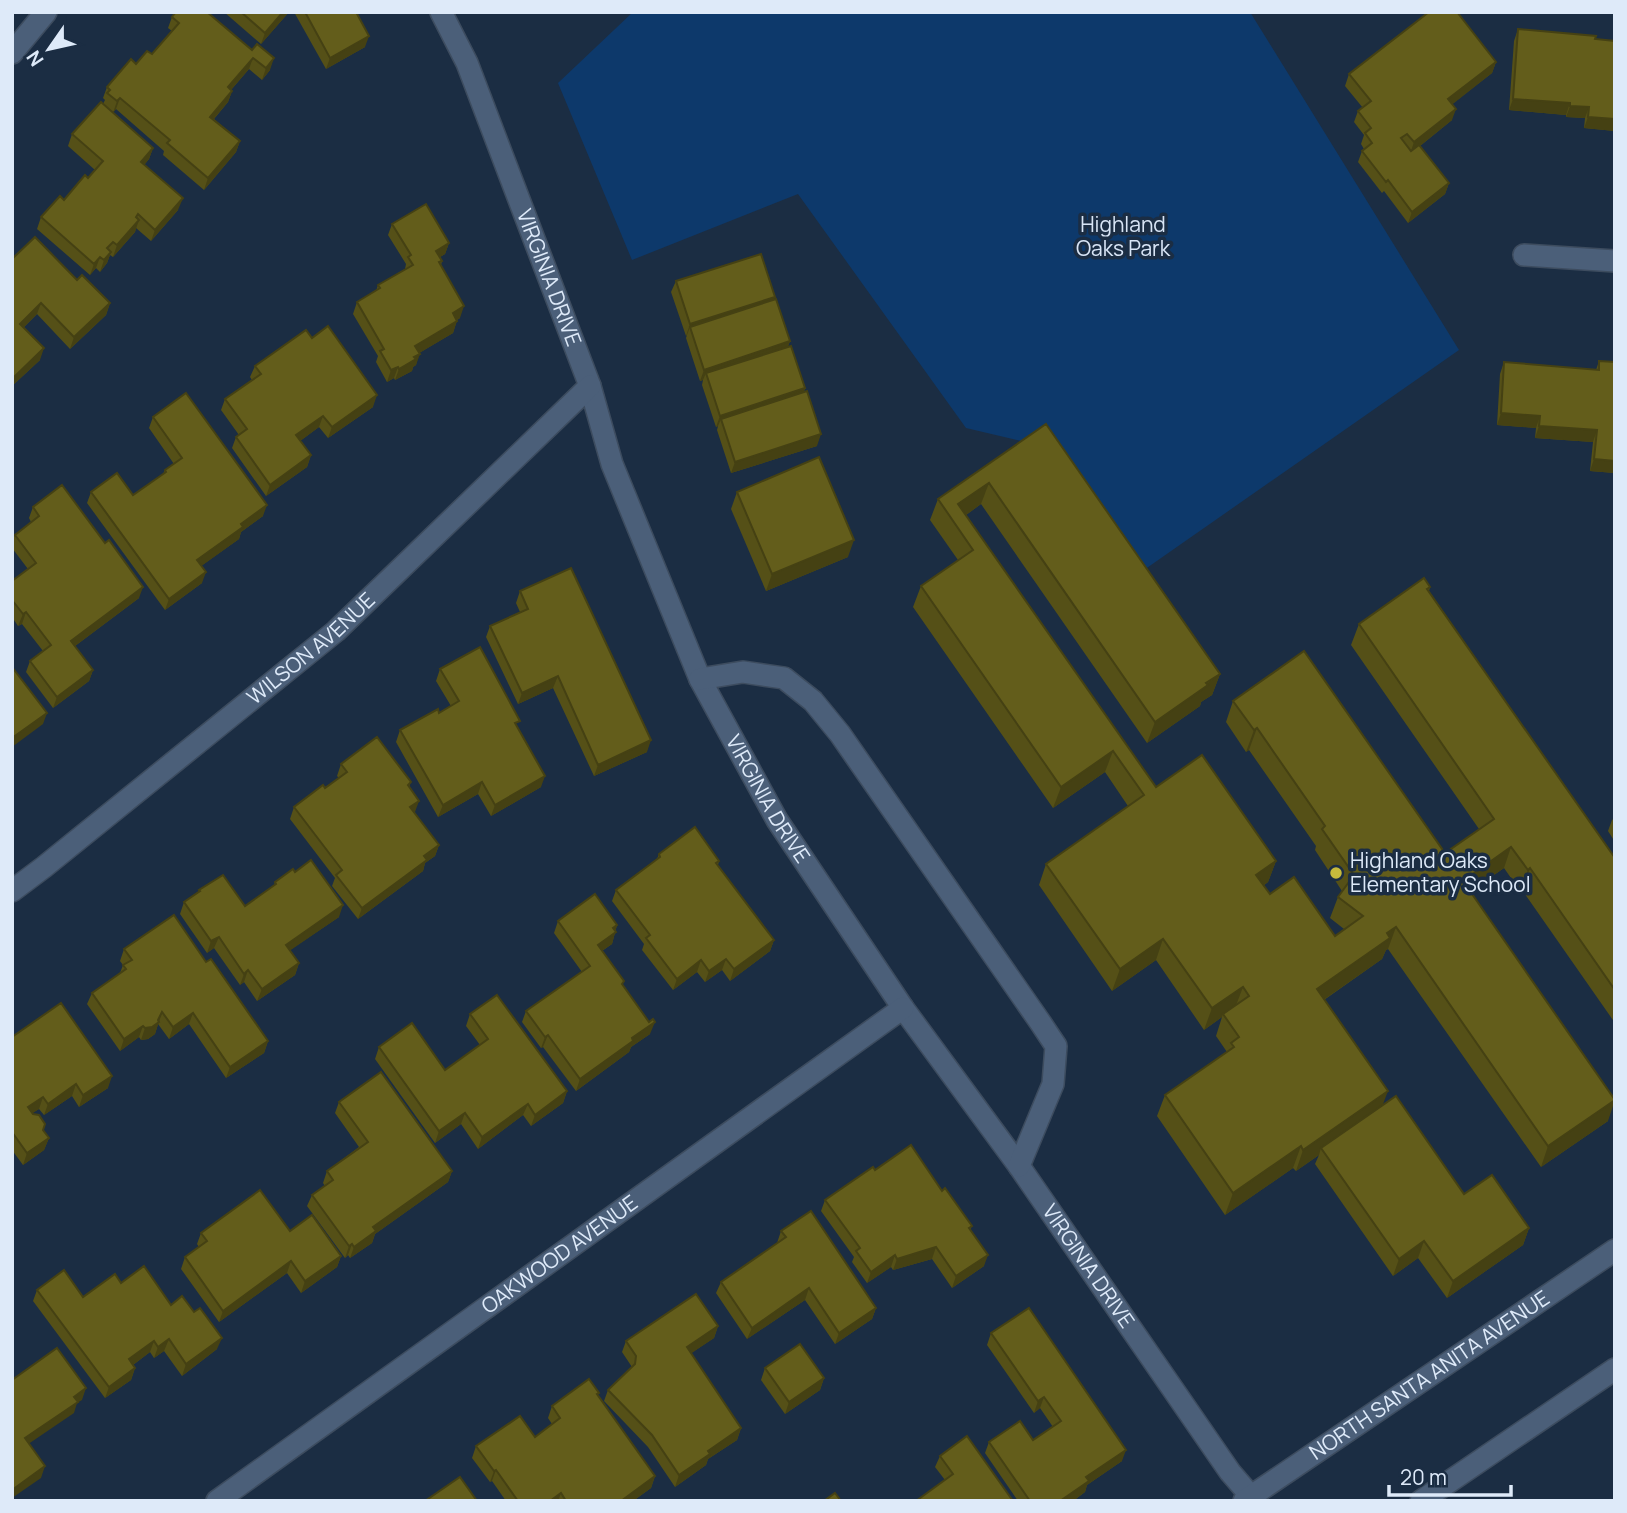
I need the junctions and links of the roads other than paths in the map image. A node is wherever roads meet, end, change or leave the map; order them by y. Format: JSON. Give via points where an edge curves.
{"nodes":[{"id":1,"x":46,"y":12,"type":"edge"},
{"id":2,"x":441,"y":12,"type":"edge"},
{"id":3,"x":12,"y":52,"type":"edge"},
{"id":4,"x":1524,"y":255,"type":"dead end"},
{"id":5,"x":1615,"y":261,"type":"edge"},
{"id":6,"x":590,"y":386,"type":"junction"},
{"id":7,"x":700,"y":680,"type":"junction"},
{"id":8,"x":12,"y":891,"type":"edge"},
{"id":9,"x":903,"y":1008,"type":"junction"},
{"id":10,"x":1019,"y":1166,"type":"junction"},
{"id":11,"x":1615,"y":1250,"type":"edge"},
{"id":12,"x":1615,"y":1369,"type":"edge"},
{"id":13,"x":1250,"y":1499,"type":"edge"},
{"id":14,"x":217,"y":1501,"type":"edge"},
{"id":15,"x":1421,"y":1501,"type":"edge"}],
"edges":[{"from":1,"to":3,"type":"street"},
{"from":2,"to":6,"type":"street","name":"VIRGINIA DRIVE","via":[[467,63]]},
{"from":4,"to":5,"type":"street"},
{"from":6,"to":7,"type":"street","name":"VIRGINIA DRIVE","via":[[611,464]]},
{"from":6,"to":8,"type":"street","name":"WILSON AVENUE","via":[[336,631]]},
{"from":7,"to":9,"type":"street","name":"VIRGINIA DRIVE","via":[[778,821]]},
{"from":7,"to":10,"type":"street","via":[[743,671],[784,678],[813,701],[1056,1045],[1053,1084]]},
{"from":9,"to":10,"type":"street","name":"VIRGINIA DRIVE"},
{"from":9,"to":14,"type":"street","name":"OAKWOOD AVENUE"},
{"from":10,"to":13,"type":"street","name":"VIRGINIA DRIVE"},
{"from":11,"to":13,"type":"street","name":"NORTH SANTA ANITA AVENUE"},
{"from":12,"to":15,"type":"street"}]}
